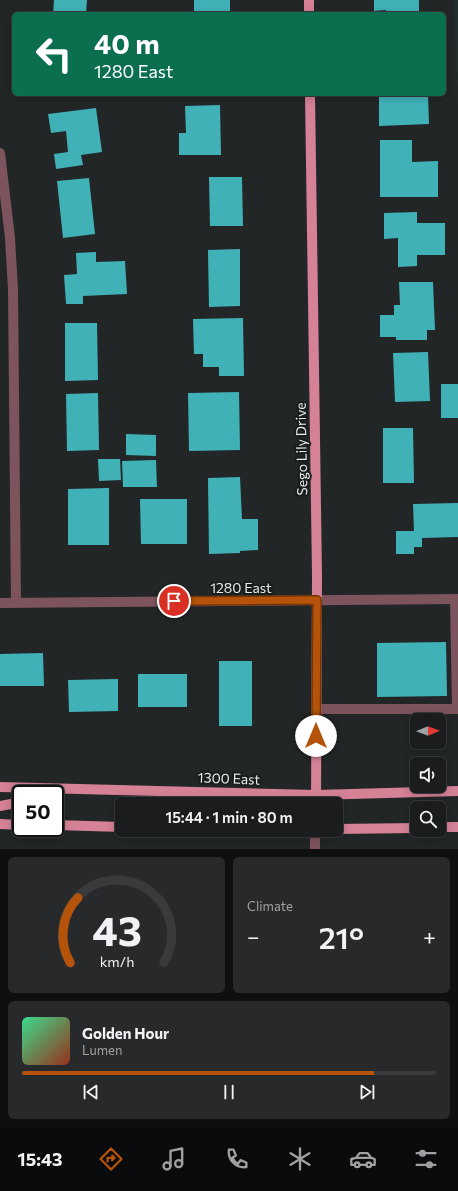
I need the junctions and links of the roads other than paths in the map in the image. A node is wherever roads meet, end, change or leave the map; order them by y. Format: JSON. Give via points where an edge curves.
{"nodes":[{"id":1,"x":310,"y":0,"type":"edge"},
{"id":2,"x":310,"y":12,"type":"edge"},
{"id":3,"x":310,"y":96,"type":"edge"},
{"id":4,"x":0,"y":153,"type":"edge"},
{"id":5,"x":457,"y":599,"type":"edge"},
{"id":6,"x":317,"y":600,"type":"junction"},
{"id":7,"x":0,"y":603,"type":"edge"},
{"id":8,"x":16,"y":603,"type":"junction"},
{"id":9,"x":316,"y":709,"type":"junction"},
{"id":10,"x":0,"y":787,"type":"edge"},
{"id":11,"x":12,"y":787,"type":"edge"},
{"id":12,"x":64,"y":789,"type":"edge"},
{"id":13,"x":458,"y":791,"type":"edge"},
{"id":14,"x":268,"y":797,"type":"edge"},
{"id":15,"x":316,"y":797,"type":"edge"},
{"id":16,"x":343,"y":797,"type":"edge"},
{"id":17,"x":12,"y":804,"type":"edge"},
{"id":18,"x":0,"y":806,"type":"edge"},
{"id":19,"x":0,"y":824,"type":"edge"},
{"id":20,"x":12,"y":825,"type":"edge"},
{"id":21,"x":64,"y":826,"type":"edge"},
{"id":22,"x":115,"y":827,"type":"edge"},
{"id":23,"x":446,"y":827,"type":"edge"},
{"id":24,"x":458,"y":827,"type":"edge"},
{"id":25,"x":410,"y":828,"type":"edge"},
{"id":26,"x":343,"y":829,"type":"edge"},
{"id":27,"x":315,"y":837,"type":"edge"},
{"id":28,"x":315,"y":849,"type":"edge"}],
"edges":[{"from":1,"to":2,"type":"main road"},
{"from":3,"to":6,"type":"main road","name":"Sego Lily Drive"},
{"from":4,"to":8,"type":"street","via":[[13,290]]},
{"from":5,"to":6,"type":"street","name":"1280 East"},
{"from":5,"to":9,"type":"street","via":[[457,709]]},
{"from":6,"to":8,"type":"street","name":"1280 East"},
{"from":6,"to":9,"type":"main road","name":"Sego Lily Drive"},
{"from":7,"to":8,"type":"street","name":"1280 East"},
{"from":9,"to":15,"type":"main road","name":"Sego Lily Drive"},
{"from":10,"to":11,"type":"main road","name":"1300 East"},
{"from":12,"to":14,"type":"main road","name":"1300 East"},
{"from":13,"to":16,"type":"main road","name":"1300 East"},
{"from":17,"to":18,"type":"main road"},
{"from":19,"to":20,"type":"main road"},
{"from":21,"to":22,"type":"main road"},
{"from":23,"to":24,"type":"main road"},
{"from":25,"to":26,"type":"main road"},
{"from":27,"to":28,"type":"street"}]}
